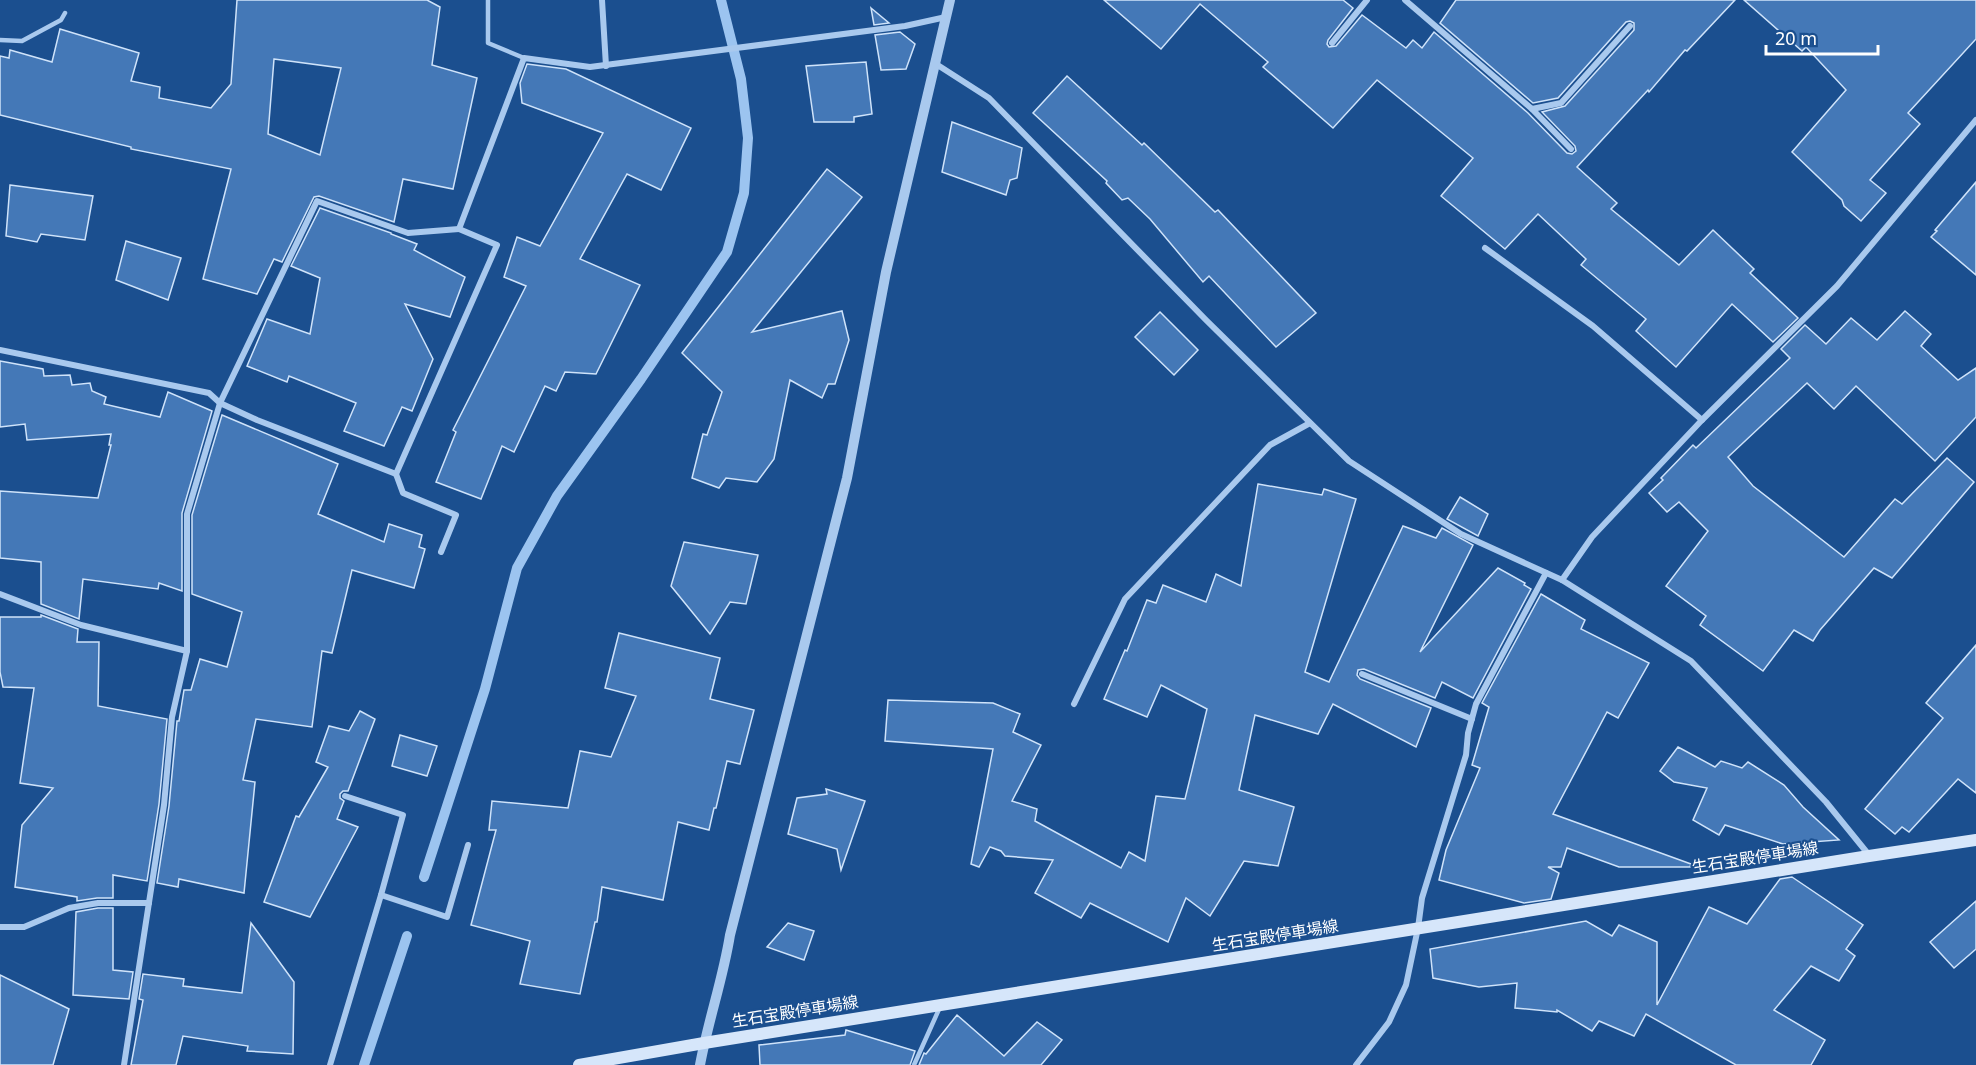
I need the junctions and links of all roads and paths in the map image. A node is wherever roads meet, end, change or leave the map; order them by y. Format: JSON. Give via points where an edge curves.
{"nodes":[{"id":1,"x":488,"y":0,"type":"edge"},
{"id":2,"x":602,"y":0,"type":"edge"},
{"id":3,"x":950,"y":0,"type":"edge"},
{"id":4,"x":1367,"y":0,"type":"edge"},
{"id":5,"x":1406,"y":0,"type":"edge"},
{"id":6,"x":65,"y":13,"type":"dead end"},
{"id":7,"x":946,"y":17,"type":"junction"},
{"id":8,"x":1630,"y":26,"type":"dead end"},
{"id":9,"x":0,"y":40,"type":"edge"},
{"id":10,"x":1332,"y":43,"type":"dead end"},
{"id":11,"x":524,"y":58,"type":"junction"},
{"id":12,"x":936,"y":64,"type":"junction"},
{"id":13,"x":606,"y":66,"type":"junction"},
{"id":14,"x":1532,"y":109,"type":"junction"},
{"id":15,"x":1976,"y":120,"type":"edge"},
{"id":16,"x":1570,"y":149,"type":"dead end"},
{"id":17,"x":459,"y":229,"type":"junction"},
{"id":18,"x":1485,"y":248,"type":"dead end"},
{"id":19,"x":0,"y":350,"type":"edge"},
{"id":20,"x":220,"y":403,"type":"junction"},
{"id":21,"x":1702,"y":420,"type":"junction"},
{"id":22,"x":1310,"y":423,"type":"junction"},
{"id":23,"x":396,"y":474,"type":"junction"},
{"id":24,"x":441,"y":552,"type":"dead end"},
{"id":25,"x":1546,"y":573,"type":"junction"},
{"id":26,"x":1562,"y":580,"type":"junction"},
{"id":27,"x":0,"y":594,"type":"edge"},
{"id":28,"x":187,"y":651,"type":"junction"},
{"id":29,"x":1362,"y":674,"type":"dead end"},
{"id":30,"x":1074,"y":704,"type":"dead end"},
{"id":31,"x":1472,"y":718,"type":"junction"},
{"id":32,"x":345,"y":796,"type":"dead end"},
{"id":33,"x":1976,"y":840,"type":"edge"},
{"id":34,"x":468,"y":844,"type":"dead end"},
{"id":35,"x":1869,"y":856,"type":"junction"},
{"id":36,"x":381,"y":895,"type":"junction"},
{"id":37,"x":149,"y":903,"type":"junction"},
{"id":38,"x":0,"y":927,"type":"edge"},
{"id":39,"x":1418,"y":928,"type":"junction"},
{"id":40,"x":941,"y":1005,"type":"junction"},
{"id":41,"x":704,"y":1042,"type":"junction"},
{"id":42,"x":124,"y":1065,"type":"edge"},
{"id":43,"x":330,"y":1065,"type":"edge"},
{"id":44,"x":579,"y":1065,"type":"edge"},
{"id":45,"x":700,"y":1065,"type":"edge"},
{"id":46,"x":914,"y":1065,"type":"edge"},
{"id":47,"x":1356,"y":1065,"type":"edge"}],
"edges":[{"from":1,"to":11,"type":"lane","via":[[488,43]]},
{"from":2,"to":13,"type":"street"},
{"from":3,"to":7,"type":"street"},
{"from":4,"to":10,"type":"street"},
{"from":5,"to":14,"type":"street"},
{"from":6,"to":9,"type":"lane","via":[[61,20],[22,41]]},
{"from":7,"to":12,"type":"street"},
{"from":7,"to":13,"type":"street","via":[[905,26]]},
{"from":8,"to":14,"type":"street","via":[[1561,103]]},
{"from":11,"to":13,"type":"street"},
{"from":11,"to":17,"type":"street"},
{"from":12,"to":22,"type":"street","via":[[989,98]]},
{"from":12,"to":41,"type":"street","via":[[886,272],[847,478]]},
{"from":14,"to":16,"type":"street"},
{"from":15,"to":21,"type":"street","via":[[1837,286]]},
{"from":17,"to":20,"type":"street","via":[[408,233],[317,201]]},
{"from":17,"to":23,"type":"street","via":[[497,245]]},
{"from":18,"to":21,"type":"street","via":[[1593,326]]},
{"from":19,"to":20,"type":"street","via":[[209,393]]},
{"from":20,"to":23,"type":"street"},
{"from":20,"to":28,"type":"street","via":[[187,514]]},
{"from":21,"to":26,"type":"street","via":[[1592,537]]},
{"from":22,"to":25,"type":"street","via":[[1349,461],[1461,534]]},
{"from":22,"to":30,"type":"street","via":[[1270,445],[1125,599]]},
{"from":23,"to":24,"type":"street","via":[[404,493],[456,515]]},
{"from":25,"to":26,"type":"street"},
{"from":25,"to":31,"type":"street"},
{"from":26,"to":35,"type":"street","via":[[1691,661],[1826,802]]},
{"from":27,"to":28,"type":"street","via":[[81,625]]},
{"from":28,"to":37,"type":"street","via":[[172,717]]},
{"from":29,"to":31,"type":"street"},
{"from":31,"to":39,"type":"street","via":[[1466,754],[1422,898]]},
{"from":32,"to":36,"type":"street","via":[[404,815]]},
{"from":33,"to":35,"type":"main road","name":"生石宝殿停車場線"},
{"from":34,"to":36,"type":"street","via":[[447,917]]},
{"from":35,"to":39,"type":"main road","name":"生石宝殿停車場線"},
{"from":36,"to":43,"type":"street"},
{"from":37,"to":38,"type":"street","via":[[98,903],[69,908],[24,927]]},
{"from":37,"to":42,"type":"street"},
{"from":39,"to":40,"type":"main road","name":"生石宝殿停車場線"},
{"from":39,"to":47,"type":"street","via":[[1406,985],[1389,1022]]},
{"from":40,"to":41,"type":"main road","name":"生石宝殿停車場線"},
{"from":40,"to":46,"type":"lane"},
{"from":41,"to":44,"type":"main road","name":"生石宝殿停車場線"},
{"from":41,"to":45,"type":"street"}]}
